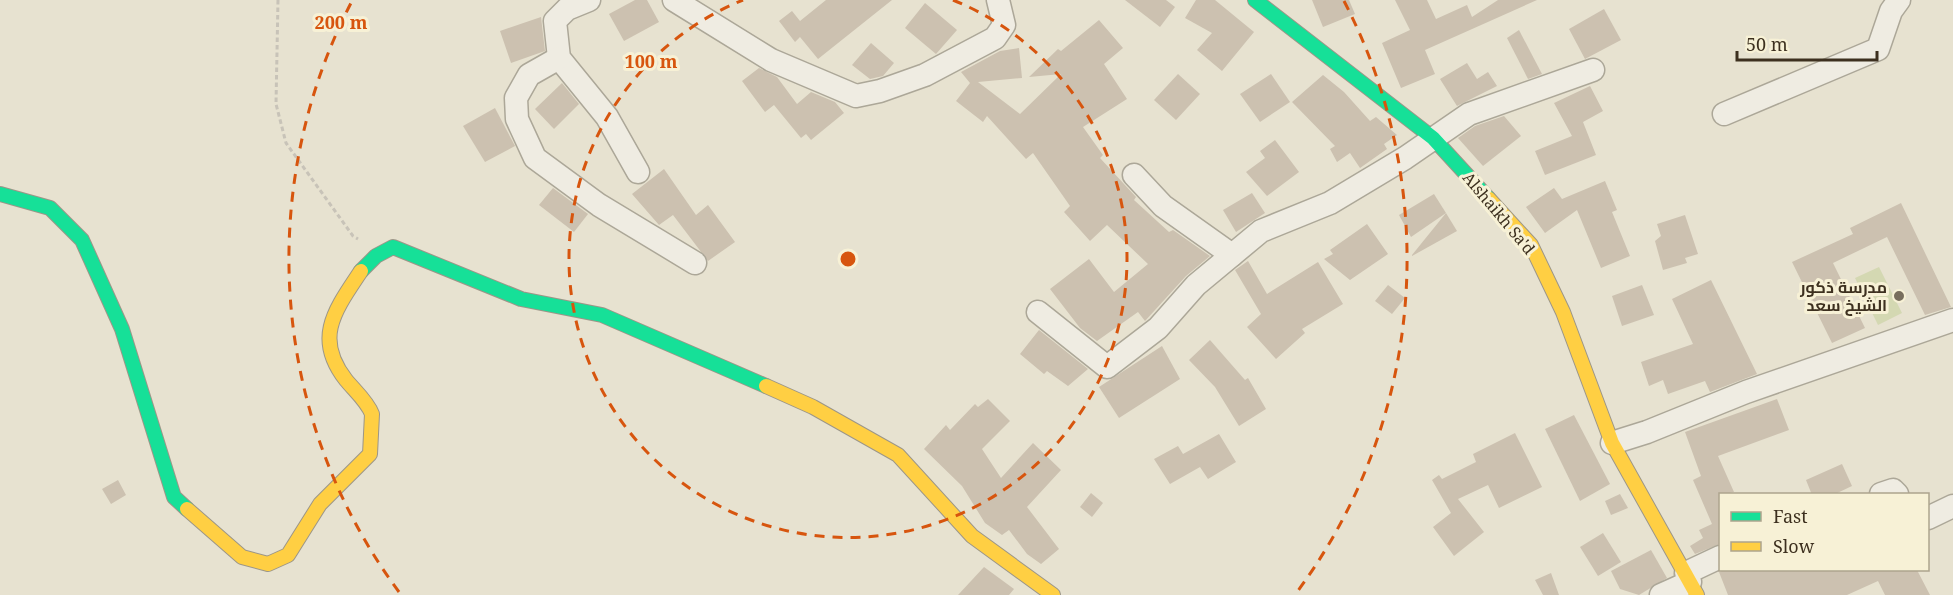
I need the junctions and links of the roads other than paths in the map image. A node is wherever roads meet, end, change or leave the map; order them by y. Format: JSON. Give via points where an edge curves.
{"nodes":[{"id":1,"x":589,"y":0,"type":"edge"},
{"id":2,"x":674,"y":0,"type":"edge"},
{"id":3,"x":998,"y":0,"type":"edge"},
{"id":4,"x":1255,"y":0,"type":"edge"},
{"id":5,"x":1899,"y":0,"type":"edge"},
{"id":6,"x":560,"y":58,"type":"junction"},
{"id":7,"x":1593,"y":70,"type":"dead end"},
{"id":8,"x":1724,"y":114,"type":"dead end"},
{"id":9,"x":1433,"y":138,"type":"junction"},
{"id":10,"x":638,"y":172,"type":"dead end"},
{"id":11,"x":1134,"y":175,"type":"dead end"},
{"id":12,"x":0,"y":194,"type":"edge"},
{"id":13,"x":1232,"y":255,"type":"junction"},
{"id":14,"x":695,"y":263,"type":"dead end"},
{"id":15,"x":1038,"y":312,"type":"dead end"},
{"id":16,"x":1953,"y":321,"type":"edge"},
{"id":17,"x":1612,"y":443,"type":"junction"},
{"id":18,"x":1953,"y":506,"type":"edge"},
{"id":19,"x":1929,"y":518,"type":"edge"},
{"id":20,"x":1719,"y":558,"type":"edge"},
{"id":21,"x":1691,"y":583,"type":"edge"},
{"id":22,"x":1053,"y":595,"type":"edge"},
{"id":23,"x":1661,"y":595,"type":"edge"}],
"edges":[{"from":1,"to":6,"type":"street","via":[[567,9],[555,21]]},
{"from":2,"to":3,"type":"street","via":[[771,60],[856,96],[925,75],[995,38],[1004,25]]},
{"from":4,"to":9,"type":"street","name":"Alshaikh Sa'd"},
{"from":5,"to":8,"type":"street","via":[[1891,11],[1878,49]]},
{"from":6,"to":10,"type":"street","via":[[608,117]]},
{"from":6,"to":14,"type":"street","via":[[529,75],[516,98],[517,119],[535,158],[599,205]]},
{"from":7,"to":9,"type":"street","via":[[1469,114]]},
{"from":9,"to":13,"type":"street","via":[[1330,203],[1261,231]]},
{"from":9,"to":17,"type":"street","name":"Alshaikh Sa'd","via":[[1531,245],[1563,312]]},
{"from":11,"to":13,"type":"street","via":[[1163,206]]},
{"from":12,"to":22,"type":"street","via":[[50,208],[82,240],[122,328],[174,497],[242,557],[268,564],[288,555],[320,504],[370,454],[373,416],[366,402],[334,367],[327,351],[328,333],[338,308],[370,258],[393,247],[521,299],[603,315],[813,407],[898,455],[972,536]]},
{"from":13,"to":15,"type":"street","via":[[1196,285],[1158,328],[1107,367]]},
{"from":16,"to":17,"type":"street"},
{"from":17,"to":21,"type":"street","name":"Alshaikh Sa'd"},
{"from":18,"to":19,"type":"street"},
{"from":20,"to":21,"type":"street"},
{"from":21,"to":23,"type":"street"}]}
